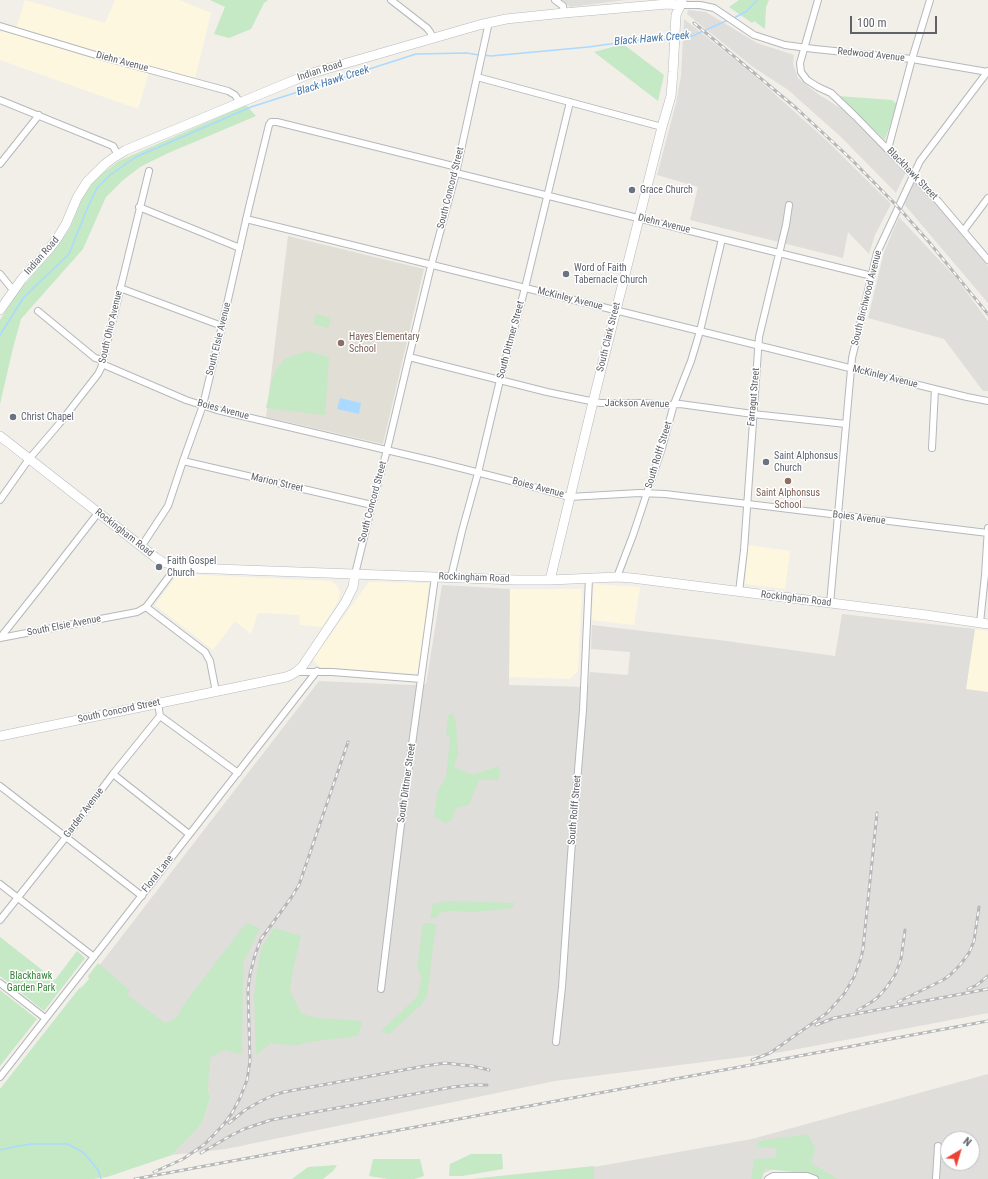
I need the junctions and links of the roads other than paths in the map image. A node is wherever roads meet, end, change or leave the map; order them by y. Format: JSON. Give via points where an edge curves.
{"nodes":[{"id":1,"x":393,"y":0,"type":"edge"},
{"id":2,"x":555,"y":0,"type":"edge"},
{"id":3,"x":818,"y":0,"type":"edge"},
{"id":4,"x":930,"y":0,"type":"edge"},
{"id":5,"x":677,"y":2,"type":"edge"},
{"id":6,"x":564,"y":13,"type":"junction"},
{"id":7,"x":489,"y":22,"type":"junction"},
{"id":8,"x":0,"y":26,"type":"edge"},
{"id":9,"x":433,"y":38,"type":"junction"},
{"id":10,"x":804,"y":48,"type":"junction"},
{"id":11,"x":912,"y":59,"type":"junction"},
{"id":12,"x":988,"y":72,"type":"edge"},
{"id":13,"x":477,"y":77,"type":"junction"},
{"id":14,"x":0,"y":100,"type":"edge"},
{"id":15,"x":570,"y":102,"type":"junction"},
{"id":16,"x":240,"y":103,"type":"junction"},
{"id":17,"x":38,"y":115,"type":"junction"},
{"id":18,"x":271,"y":122,"type":"joint"},
{"id":19,"x":662,"y":127,"type":"junction"},
{"id":20,"x":888,"y":149,"type":"junction"},
{"id":21,"x":118,"y":155,"type":"junction"},
{"id":22,"x":0,"y":164,"type":"edge"},
{"id":23,"x":456,"y":170,"type":"junction"},
{"id":24,"x":149,"y":171,"type":"dead end"},
{"id":25,"x":913,"y":174,"type":"junction"},
{"id":26,"x":547,"y":195,"type":"junction"},
{"id":27,"x":988,"y":198,"type":"edge"},
{"id":28,"x":789,"y":205,"type":"dead end"},
{"id":29,"x":139,"y":207,"type":"junction"},
{"id":30,"x":639,"y":218,"type":"junction"},
{"id":31,"x":246,"y":219,"type":"junction"},
{"id":32,"x":964,"y":230,"type":"junction"},
{"id":33,"x":722,"y":239,"type":"junction"},
{"id":34,"x":240,"y":248,"type":"junction"},
{"id":35,"x":779,"y":254,"type":"junction"},
{"id":36,"x":988,"y":260,"type":"edge"},
{"id":37,"x":431,"y":266,"type":"junction"},
{"id":38,"x":0,"y":274,"type":"edge"},
{"id":39,"x":872,"y":276,"type":"junction"},
{"id":40,"x":120,"y":288,"type":"junction"},
{"id":41,"x":525,"y":288,"type":"junction"},
{"id":42,"x":14,"y":290,"type":"junction"},
{"id":43,"x":0,"y":310,"type":"edge"},
{"id":44,"x":616,"y":310,"type":"junction"},
{"id":45,"x":38,"y":311,"type":"dead end"},
{"id":46,"x":222,"y":326,"type":"junction"},
{"id":47,"x":700,"y":331,"type":"junction"},
{"id":48,"x":758,"y":345,"type":"junction"},
{"id":49,"x":409,"y":357,"type":"junction"},
{"id":50,"x":102,"y":362,"type":"junction"},
{"id":51,"x":851,"y":368,"type":"junction"},
{"id":52,"x":500,"y":380,"type":"junction"},
{"id":53,"x":935,"y":389,"type":"junction"},
{"id":54,"x":988,"y":401,"type":"edge"},
{"id":55,"x":593,"y":402,"type":"junction"},
{"id":56,"x":674,"y":404,"type":"junction"},
{"id":57,"x":203,"y":405,"type":"junction"},
{"id":58,"x":753,"y":414,"type":"junction"},
{"id":59,"x":846,"y":424,"type":"junction"},
{"id":60,"x":0,"y":436,"type":"edge"},
{"id":61,"x":932,"y":448,"type":"dead end"},
{"id":62,"x":387,"y":450,"type":"junction"},
{"id":63,"x":29,"y":459,"type":"junction"},
{"id":64,"x":182,"y":461,"type":"junction"},
{"id":65,"x":478,"y":473,"type":"junction"},
{"id":66,"x":647,"y":493,"type":"junction"},
{"id":67,"x":569,"y":497,"type":"junction"},
{"id":68,"x":0,"y":500,"type":"edge"},
{"id":69,"x":746,"y":504,"type":"junction"},
{"id":70,"x":372,"y":505,"type":"junction"},
{"id":71,"x":98,"y":513,"type":"junction"},
{"id":72,"x":838,"y":515,"type":"junction"},
{"id":73,"x":988,"y":528,"type":"edge"},
{"id":74,"x":988,"y":533,"type":"edge"},
{"id":75,"x":141,"y":547,"type":"junction"},
{"id":76,"x":177,"y":566,"type":"junction"},
{"id":77,"x":356,"y":574,"type":"junction"},
{"id":78,"x":435,"y":577,"type":"junction"},
{"id":79,"x":451,"y":577,"type":"junction"},
{"id":80,"x":616,"y":577,"type":"junction"},
{"id":81,"x":589,"y":578,"type":"junction"},
{"id":82,"x":550,"y":580,"type":"junction"},
{"id":83,"x":739,"y":592,"type":"junction"},
{"id":84,"x":830,"y":604,"type":"junction"},
{"id":85,"x":146,"y":607,"type":"junction"},
{"id":86,"x":984,"y":624,"type":"edge"},
{"id":87,"x":0,"y":626,"type":"edge"},
{"id":88,"x":6,"y":630,"type":"junction"},
{"id":89,"x":0,"y":638,"type":"edge"},
{"id":90,"x":317,"y":671,"type":"junction"},
{"id":91,"x":296,"y":672,"type":"junction"},
{"id":92,"x":421,"y":679,"type":"junction"},
{"id":93,"x":216,"y":692,"type":"junction"},
{"id":94,"x":158,"y":703,"type":"junction"},
{"id":95,"x":160,"y":716,"type":"junction"},
{"id":96,"x":0,"y":736,"type":"edge"},
{"id":97,"x":238,"y":773,"type":"junction"},
{"id":98,"x":113,"y":774,"type":"junction"},
{"id":99,"x":0,"y":786,"type":"edge"},
{"id":100,"x":189,"y":834,"type":"junction"},
{"id":101,"x":66,"y":837,"type":"junction"},
{"id":102,"x":0,"y":884,"type":"edge"},
{"id":103,"x":142,"y":896,"type":"junction"},
{"id":104,"x":18,"y":898,"type":"junction"},
{"id":105,"x":0,"y":920,"type":"edge"},
{"id":106,"x":94,"y":957,"type":"junction"},
{"id":107,"x":0,"y":983,"type":"edge"},
{"id":108,"x":381,"y":989,"type":"dead end"},
{"id":109,"x":46,"y":1018,"type":"junction"},
{"id":110,"x":556,"y":1042,"type":"dead end"},
{"id":111,"x":0,"y":1077,"type":"edge"},
{"id":112,"x":938,"y":1146,"type":"dead end"},
{"id":113,"x":768,"y":1179,"type":"edge"},
{"id":114,"x":815,"y":1179,"type":"edge"},
{"id":115,"x":936,"y":1179,"type":"edge"}],
"edges":[{"from":1,"to":9,"type":"street","via":[[427,28]]},
{"from":2,"to":6,"type":"street","via":[[563,6]]},
{"from":3,"to":10,"type":"street"},
{"from":4,"to":11,"type":"street"},
{"from":5,"to":6,"type":"street","name":"Indian Road"},
{"from":5,"to":10,"type":"street","name":"Redwood Avenue","via":[[714,8],[754,35]]},
{"from":5,"to":19,"type":"street","name":"South Clark Street","via":[[671,96]]},
{"from":6,"to":7,"type":"street","name":"Indian Road"},
{"from":7,"to":9,"type":"street","name":"Indian Road"},
{"from":7,"to":13,"type":"street","name":"South Concord Street"},
{"from":8,"to":16,"type":"street","name":"Diehn Avenue","via":[[228,91]]},
{"from":9,"to":16,"type":"street","name":"Indian Road","via":[[309,74]]},
{"from":10,"to":11,"type":"street","name":"Redwood Avenue"},
{"from":10,"to":20,"type":"street","name":"Blackhawk Street","via":[[800,62],[801,72],[807,80],[831,93]]},
{"from":11,"to":12,"type":"street","name":"Redwood Avenue"},
{"from":11,"to":20,"type":"street"},
{"from":12,"to":25,"type":"street","name":"South Birchwood Avenue","via":[[920,161]]},
{"from":13,"to":15,"type":"street"},
{"from":13,"to":23,"type":"street","name":"South Concord Street"},
{"from":14,"to":17,"type":"street"},
{"from":15,"to":19,"type":"street"},
{"from":15,"to":26,"type":"street","name":"South Dittmer Street"},
{"from":16,"to":21,"type":"street","name":"Indian Road"},
{"from":17,"to":21,"type":"street","via":[[113,146]]},
{"from":17,"to":22,"type":"street"},
{"from":18,"to":23,"type":"street","name":"Diehn Avenue"},
{"from":18,"to":31,"type":"street","name":"South Elsie Avenue"},
{"from":19,"to":30,"type":"street","name":"South Clark Street"},
{"from":20,"to":25,"type":"street","name":"Blackhawk Street"},
{"from":21,"to":42,"type":"street","name":"Indian Road","via":[[87,182],[58,237]]},
{"from":23,"to":26,"type":"street","name":"Diehn Avenue"},
{"from":23,"to":37,"type":"street","name":"South Concord Street"},
{"from":24,"to":29,"type":"street","name":"South Ohio Avenue"},
{"from":25,"to":32,"type":"street","name":"Blackhawk Street"},
{"from":25,"to":39,"type":"street","name":"South Birchwood Avenue","via":[[877,253]]},
{"from":26,"to":30,"type":"street","name":"Diehn Avenue"},
{"from":26,"to":41,"type":"street","name":"South Dittmer Street"},
{"from":27,"to":32,"type":"street"},
{"from":28,"to":35,"type":"street","name":"Farragut Street"},
{"from":29,"to":34,"type":"street"},
{"from":29,"to":40,"type":"street","name":"South Ohio Avenue"},
{"from":30,"to":33,"type":"street","name":"Diehn Avenue"},
{"from":30,"to":44,"type":"street","name":"South Clark Street"},
{"from":31,"to":34,"type":"street","name":"South Elsie Avenue"},
{"from":31,"to":37,"type":"street","name":"McKinley Avenue"},
{"from":32,"to":36,"type":"street","name":"Blackhawk Street"},
{"from":33,"to":35,"type":"street","name":"Diehn Avenue"},
{"from":33,"to":47,"type":"street","name":"South Rolff Street"},
{"from":34,"to":46,"type":"street","name":"South Elsie Avenue"},
{"from":35,"to":39,"type":"street","name":"Diehn Avenue"},
{"from":35,"to":48,"type":"street","name":"Farragut Street"},
{"from":37,"to":41,"type":"street","name":"McKinley Avenue"},
{"from":37,"to":49,"type":"street","name":"South Concord Street"},
{"from":38,"to":42,"type":"street"},
{"from":39,"to":51,"type":"street","name":"South Birchwood Avenue"},
{"from":40,"to":46,"type":"street"},
{"from":40,"to":50,"type":"street","name":"South Ohio Avenue"},
{"from":41,"to":44,"type":"street","name":"McKinley Avenue"},
{"from":41,"to":52,"type":"street","name":"South Dittmer Street"},
{"from":42,"to":43,"type":"street","name":"Indian Road"},
{"from":44,"to":47,"type":"street","name":"McKinley Avenue"},
{"from":44,"to":55,"type":"street","name":"South Clark Street"},
{"from":45,"to":50,"type":"street","name":"Boies Avenue"},
{"from":46,"to":57,"type":"street","name":"South Elsie Avenue"},
{"from":47,"to":48,"type":"street","name":"McKinley Avenue"},
{"from":47,"to":56,"type":"street","name":"South Rolff Street"},
{"from":48,"to":51,"type":"street","name":"McKinley Avenue"},
{"from":48,"to":58,"type":"street","name":"Farragut Street"},
{"from":49,"to":52,"type":"street","name":"Jackson Avenue"},
{"from":49,"to":62,"type":"street","name":"South Concord Street"},
{"from":50,"to":57,"type":"street","name":"Boies Avenue","via":[[186,400]]},
{"from":50,"to":63,"type":"street","name":"South Ohio Avenue","via":[[98,374]]},
{"from":51,"to":53,"type":"street","name":"McKinley Avenue"},
{"from":51,"to":59,"type":"street","name":"South Birchwood Avenue"},
{"from":52,"to":55,"type":"street","name":"Jackson Avenue"},
{"from":52,"to":65,"type":"street","name":"South Dittmer Street"},
{"from":53,"to":54,"type":"street","name":"McKinley Avenue"},
{"from":53,"to":61,"type":"street"},
{"from":55,"to":56,"type":"street","name":"Jackson Avenue"},
{"from":55,"to":67,"type":"street","name":"South Clark Street"},
{"from":56,"to":58,"type":"street","name":"Jackson Avenue"},
{"from":56,"to":66,"type":"street","name":"South Rolff Street"},
{"from":57,"to":62,"type":"street","name":"Boies Avenue"},
{"from":57,"to":64,"type":"street","name":"South Elsie Avenue"},
{"from":58,"to":59,"type":"street","name":"Jackson Avenue"},
{"from":58,"to":69,"type":"street","name":"Farragut Street"},
{"from":59,"to":72,"type":"street","name":"South Birchwood Avenue"},
{"from":60,"to":63,"type":"street","name":"Rockingham Road"},
{"from":62,"to":65,"type":"street","name":"Boies Avenue"},
{"from":62,"to":70,"type":"street","name":"South Concord Street"},
{"from":63,"to":68,"type":"street","name":"South Ohio Avenue"},
{"from":63,"to":71,"type":"street","name":"Rockingham Road"},
{"from":64,"to":70,"type":"street","name":"Marion Street"},
{"from":64,"to":75,"type":"street","name":"South Elsie Avenue","via":[[168,506]]},
{"from":65,"to":67,"type":"street","name":"Boies Avenue"},
{"from":65,"to":79,"type":"street","name":"South Dittmer Street"},
{"from":66,"to":67,"type":"street","name":"Boies Avenue"},
{"from":66,"to":69,"type":"street","name":"Boies Avenue"},
{"from":66,"to":80,"type":"street","name":"South Rolff Street"},
{"from":67,"to":82,"type":"street","name":"South Clark Street"},
{"from":69,"to":72,"type":"street","name":"Boies Avenue"},
{"from":69,"to":83,"type":"street","name":"Farragut Street"},
{"from":70,"to":77,"type":"street","name":"South Concord Street"},
{"from":71,"to":75,"type":"street","name":"Rockingham Road"},
{"from":71,"to":88,"type":"street"},
{"from":72,"to":74,"type":"street","name":"Boies Avenue"},
{"from":72,"to":84,"type":"street","name":"South Birchwood Avenue"},
{"from":73,"to":74,"type":"street"},
{"from":74,"to":86,"type":"street"},
{"from":75,"to":76,"type":"street","name":"Rockingham Road","via":[[162,562]]},
{"from":76,"to":77,"type":"street","name":"Rockingham Road"},
{"from":76,"to":85,"type":"street"},
{"from":77,"to":78,"type":"street","name":"Rockingham Road"},
{"from":77,"to":91,"type":"street","name":"South Concord Street","via":[[345,603],[306,662]]},
{"from":78,"to":79,"type":"street","name":"Rockingham Road"},
{"from":78,"to":92,"type":"street","name":"South Dittmer Street"},
{"from":79,"to":82,"type":"street","name":"Rockingham Road"},
{"from":80,"to":81,"type":"street","name":"Rockingham Road"},
{"from":80,"to":83,"type":"street","name":"Rockingham Road"},
{"from":81,"to":82,"type":"street","name":"Rockingham Road"},
{"from":81,"to":110,"type":"street","name":"South Rolff Street","via":[[583,710]]},
{"from":83,"to":84,"type":"street","name":"Rockingham Road"},
{"from":84,"to":86,"type":"street","name":"Rockingham Road"},
{"from":85,"to":89,"type":"street","name":"South Elsie Avenue","via":[[137,612]]},
{"from":85,"to":93,"type":"street","via":[[205,652],[210,661]]},
{"from":87,"to":88,"type":"street"},
{"from":88,"to":89,"type":"street"},
{"from":90,"to":91,"type":"street"},
{"from":90,"to":92,"type":"street"},
{"from":90,"to":97,"type":"street","name":"Floral Lane"},
{"from":91,"to":93,"type":"street","name":"South Concord Street","via":[[286,677]]},
{"from":92,"to":108,"type":"street","name":"South Dittmer Street"},
{"from":93,"to":94,"type":"street","name":"South Concord Street"},
{"from":94,"to":95,"type":"street"},
{"from":94,"to":96,"type":"street","name":"South Concord Street"},
{"from":95,"to":97,"type":"street"},
{"from":95,"to":98,"type":"street","name":"Garden Avenue"},
{"from":97,"to":100,"type":"street","name":"Floral Lane"},
{"from":98,"to":100,"type":"street"},
{"from":98,"to":101,"type":"street","name":"Garden Avenue"},
{"from":99,"to":101,"type":"street"},
{"from":100,"to":103,"type":"street","name":"Floral Lane"},
{"from":101,"to":103,"type":"street"},
{"from":101,"to":104,"type":"street","name":"Garden Avenue"},
{"from":102,"to":104,"type":"street"},
{"from":103,"to":106,"type":"street","name":"Floral Lane"},
{"from":104,"to":105,"type":"street","name":"Garden Avenue"},
{"from":104,"to":106,"type":"street"},
{"from":106,"to":109,"type":"street","name":"Floral Lane"},
{"from":107,"to":109,"type":"street"},
{"from":109,"to":111,"type":"street","name":"Floral Lane"},
{"from":112,"to":115,"type":"street"},
{"from":113,"to":114,"type":"street","via":[[773,1176],[807,1176]]}]}
